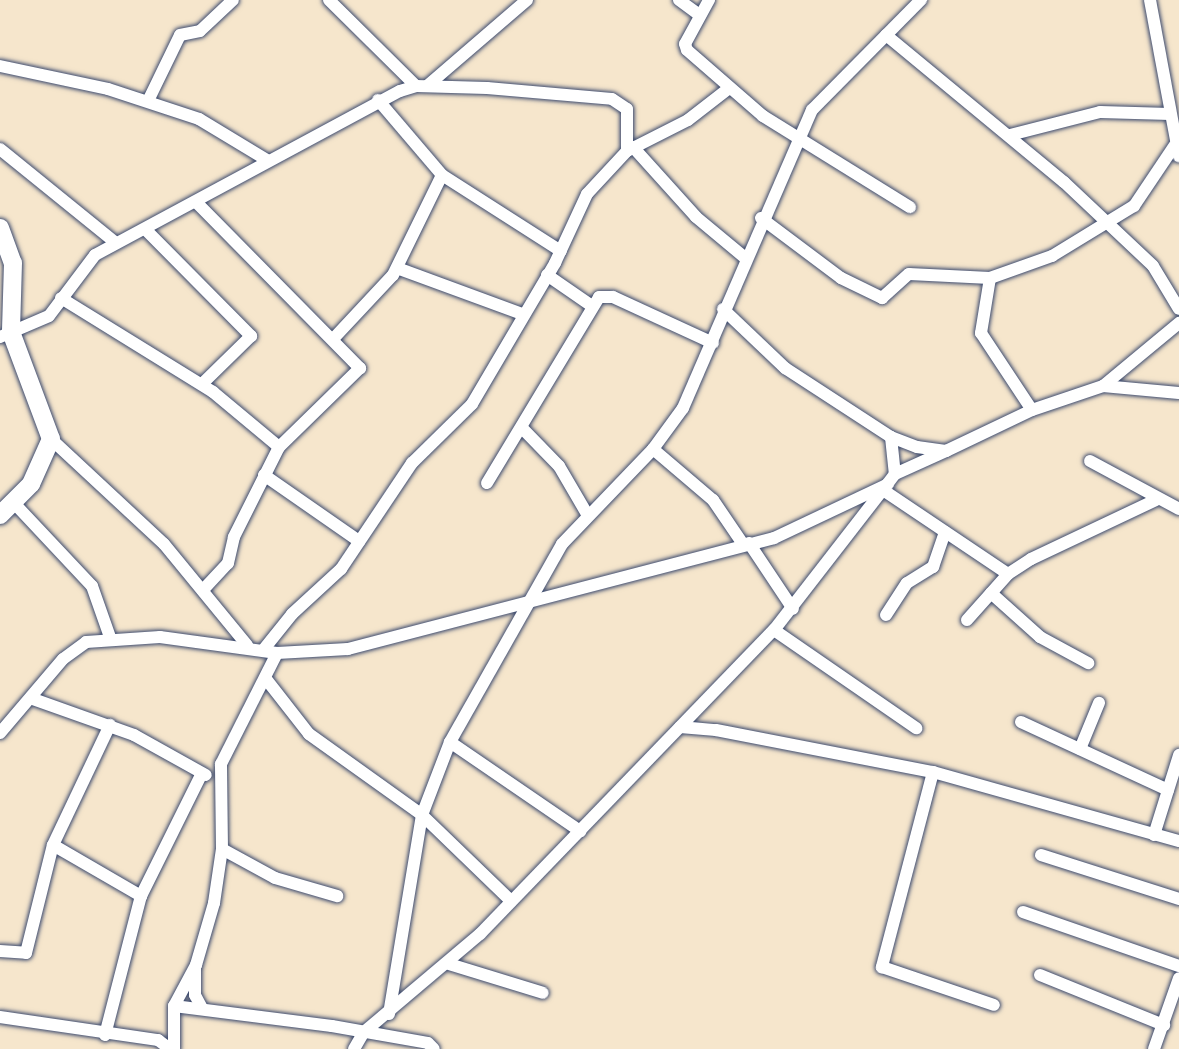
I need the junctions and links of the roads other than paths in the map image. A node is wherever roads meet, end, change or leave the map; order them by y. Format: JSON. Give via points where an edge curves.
{"nodes":[{"id":1,"x":233,"y":0,"type":"edge"},
{"id":2,"x":329,"y":0,"type":"edge"},
{"id":3,"x":527,"y":0,"type":"edge"},
{"id":4,"x":679,"y":0,"type":"edge"},
{"id":5,"x":709,"y":0,"type":"edge"},
{"id":6,"x":921,"y":0,"type":"edge"},
{"id":7,"x":1150,"y":0,"type":"edge"},
{"id":8,"x":700,"y":15,"type":"junction"},
{"id":9,"x":886,"y":35,"type":"junction"},
{"id":10,"x":0,"y":66,"type":"edge"},
{"id":11,"x":422,"y":86,"type":"junction"},
{"id":12,"x":728,"y":89,"type":"junction"},
{"id":13,"x":378,"y":100,"type":"junction"},
{"id":14,"x":148,"y":101,"type":"junction"},
{"id":15,"x":1174,"y":122,"type":"edge"},
{"id":16,"x":1010,"y":135,"type":"junction"},
{"id":17,"x":796,"y":139,"type":"junction"},
{"id":18,"x":0,"y":149,"type":"edge"},
{"id":19,"x":630,"y":149,"type":"junction"},
{"id":20,"x":1177,"y":151,"type":"edge"},
{"id":21,"x":267,"y":160,"type":"junction"},
{"id":22,"x":442,"y":175,"type":"junction"},
{"id":23,"x":198,"y":204,"type":"junction"},
{"id":24,"x":910,"y":207,"type":"dead end"},
{"id":25,"x":761,"y":218,"type":"junction"},
{"id":26,"x":1105,"y":223,"type":"junction"},
{"id":27,"x":0,"y":228,"type":"edge"},
{"id":28,"x":145,"y":229,"type":"junction"},
{"id":29,"x":116,"y":243,"type":"junction"},
{"id":30,"x":561,"y":251,"type":"junction"},
{"id":31,"x":744,"y":257,"type":"junction"},
{"id":32,"x":397,"y":268,"type":"junction"},
{"id":33,"x":547,"y":275,"type":"junction"},
{"id":34,"x":990,"y":278,"type":"junction"},
{"id":35,"x":61,"y":298,"type":"junction"},
{"id":36,"x":592,"y":306,"type":"junction"},
{"id":37,"x":723,"y":309,"type":"junction"},
{"id":38,"x":1179,"y":309,"type":"edge"},
{"id":39,"x":522,"y":314,"type":"junction"},
{"id":40,"x":1179,"y":323,"type":"edge"},
{"id":41,"x":5,"y":328,"type":"edge"},
{"id":42,"x":334,"y":338,"type":"junction"},
{"id":43,"x":713,"y":343,"type":"junction"},
{"id":44,"x":202,"y":384,"type":"junction"},
{"id":45,"x":1103,"y":386,"type":"junction"},
{"id":46,"x":1179,"y":393,"type":"edge"},
{"id":47,"x":1032,"y":410,"type":"junction"},
{"id":48,"x":522,"y":428,"type":"junction"},
{"id":49,"x":891,"y":437,"type":"junction"},
{"id":50,"x":51,"y":439,"type":"junction"},
{"id":51,"x":279,"y":447,"type":"junction"},
{"id":52,"x":653,"y":449,"type":"junction"},
{"id":53,"x":946,"y":451,"type":"junction"},
{"id":54,"x":1090,"y":461,"type":"dead end"},
{"id":55,"x":264,"y":475,"type":"junction"},
{"id":56,"x":487,"y":483,"type":"dead end"},
{"id":57,"x":890,"y":483,"type":"junction"},
{"id":58,"x":1156,"y":500,"type":"junction"},
{"id":59,"x":7,"y":509,"type":"edge"},
{"id":60,"x":1179,"y":509,"type":"edge"},
{"id":61,"x":587,"y":514,"type":"junction"},
{"id":62,"x":945,"y":532,"type":"junction"},
{"id":63,"x":359,"y":541,"type":"junction"},
{"id":64,"x":746,"y":544,"type":"junction"},
{"id":65,"x":1008,"y":574,"type":"junction"},
{"id":66,"x":203,"y":590,"type":"junction"},
{"id":67,"x":991,"y":593,"type":"junction"},
{"id":68,"x":526,"y":604,"type":"junction"},
{"id":69,"x":793,"y":609,"type":"junction"},
{"id":70,"x":886,"y":615,"type":"dead end"},
{"id":71,"x":967,"y":620,"type":"dead end"},
{"id":72,"x":774,"y":630,"type":"junction"},
{"id":73,"x":110,"y":637,"type":"junction"},
{"id":74,"x":247,"y":645,"type":"junction"},
{"id":75,"x":270,"y":651,"type":"junction"},
{"id":76,"x":1088,"y":663,"type":"dead end"},
{"id":77,"x":266,"y":679,"type":"junction"},
{"id":78,"x":33,"y":699,"type":"junction"},
{"id":79,"x":1099,"y":703,"type":"dead end"},
{"id":80,"x":1021,"y":722,"type":"dead end"},
{"id":81,"x":110,"y":725,"type":"junction"},
{"id":82,"x":680,"y":727,"type":"junction"},
{"id":83,"x":916,"y":728,"type":"dead end"},
{"id":84,"x":0,"y":733,"type":"edge"},
{"id":85,"x":450,"y":742,"type":"junction"},
{"id":86,"x":1080,"y":749,"type":"junction"},
{"id":87,"x":1179,"y":755,"type":"edge"},
{"id":88,"x":933,"y":772,"type":"junction"},
{"id":89,"x":202,"y":773,"type":"junction"},
{"id":90,"x":220,"y":781,"type":"junction"},
{"id":91,"x":1168,"y":790,"type":"junction"},
{"id":92,"x":422,"y":815,"type":"junction"},
{"id":93,"x":580,"y":831,"type":"junction"},
{"id":94,"x":1154,"y":835,"type":"junction"},
{"id":95,"x":1179,"y":841,"type":"edge"},
{"id":96,"x":53,"y":845,"type":"junction"},
{"id":97,"x":222,"y":849,"type":"junction"},
{"id":98,"x":1041,"y":855,"type":"dead end"},
{"id":99,"x":141,"y":896,"type":"junction"},
{"id":100,"x":337,"y":896,"type":"dead end"},
{"id":101,"x":1179,"y":899,"type":"edge"},
{"id":102,"x":511,"y":901,"type":"junction"},
{"id":103,"x":1023,"y":912,"type":"dead end"},
{"id":104,"x":0,"y":951,"type":"edge"},
{"id":105,"x":449,"y":964,"type":"junction"},
{"id":106,"x":196,"y":965,"type":"junction"},
{"id":107,"x":1179,"y":966,"type":"edge"},
{"id":108,"x":1040,"y":975,"type":"dead end"},
{"id":109,"x":1179,"y":978,"type":"edge"},
{"id":110,"x":543,"y":993,"type":"dead end"},
{"id":111,"x":994,"y":1005,"type":"dead end"},
{"id":112,"x":174,"y":1006,"type":"junction"},
{"id":113,"x":202,"y":1008,"type":"junction"},
{"id":114,"x":389,"y":1014,"type":"junction"},
{"id":115,"x":0,"y":1017,"type":"edge"},
{"id":116,"x":1164,"y":1025,"type":"junction"},
{"id":117,"x":170,"y":1030,"type":"junction"},
{"id":118,"x":364,"y":1032,"type":"junction"},
{"id":119,"x":105,"y":1035,"type":"junction"},
{"id":120,"x":126,"y":1036,"type":"junction"},
{"id":121,"x":158,"y":1040,"type":"junction"},
{"id":122,"x":121,"y":1049,"type":"edge"},
{"id":123,"x":172,"y":1049,"type":"edge"},
{"id":124,"x":354,"y":1049,"type":"edge"},
{"id":125,"x":434,"y":1049,"type":"edge"},
{"id":126,"x":1154,"y":1049,"type":"edge"}],
"edges":[{"from":1,"to":14,"type":"street","via":[[200,31],[180,35]]},
{"from":2,"to":11,"type":"street"},
{"from":3,"to":11,"type":"street"},
{"from":4,"to":8,"type":"street"},
{"from":5,"to":8,"type":"street"},
{"from":6,"to":9,"type":"street"},
{"from":7,"to":15,"type":"street"},
{"from":8,"to":12,"type":"street","via":[[687,50]]},
{"from":9,"to":16,"type":"street"},
{"from":9,"to":17,"type":"street","via":[[823,95]]},
{"from":10,"to":14,"type":"street"},
{"from":11,"to":13,"type":"street"},
{"from":11,"to":19,"type":"street","via":[[623,102]]},
{"from":12,"to":17,"type":"street"},
{"from":12,"to":19,"type":"street","via":[[688,120]]},
{"from":13,"to":21,"type":"street"},
{"from":13,"to":22,"type":"street"},
{"from":14,"to":21,"type":"street","via":[[199,119]]},
{"from":15,"to":16,"type":"street","via":[[1100,112]]},
{"from":15,"to":20,"type":"street"},
{"from":16,"to":26,"type":"street"},
{"from":17,"to":24,"type":"street"},
{"from":17,"to":25,"type":"street"},
{"from":18,"to":29,"type":"street"},
{"from":19,"to":30,"type":"street","via":[[578,206]]},
{"from":19,"to":31,"type":"street"},
{"from":20,"to":26,"type":"street","via":[[1134,206]]},
{"from":21,"to":23,"type":"street"},
{"from":22,"to":30,"type":"street"},
{"from":22,"to":32,"type":"street"},
{"from":23,"to":28,"type":"street"},
{"from":23,"to":42,"type":"street"},
{"from":25,"to":31,"type":"street"},
{"from":25,"to":34,"type":"street","via":[[877,299],[909,274]]},
{"from":26,"to":34,"type":"street","via":[[1052,256]]},
{"from":26,"to":38,"type":"street","via":[[1164,278]]},
{"from":27,"to":41,"type":"street","via":[[13,263]]},
{"from":28,"to":29,"type":"street"},
{"from":28,"to":44,"type":"street","via":[[251,336]]},
{"from":29,"to":35,"type":"street","via":[[84,266]]},
{"from":30,"to":33,"type":"street"},
{"from":31,"to":37,"type":"street"},
{"from":32,"to":39,"type":"street"},
{"from":32,"to":42,"type":"street"},
{"from":33,"to":36,"type":"street"},
{"from":33,"to":39,"type":"street"},
{"from":34,"to":47,"type":"street","via":[[981,333]]},
{"from":35,"to":41,"type":"street","via":[[42,322]]},
{"from":35,"to":44,"type":"street"},
{"from":36,"to":43,"type":"street","via":[[599,297],[613,297]]},
{"from":36,"to":48,"type":"street"},
{"from":37,"to":43,"type":"street"},
{"from":37,"to":49,"type":"street","via":[[785,368]]},
{"from":39,"to":63,"type":"street","via":[[472,404],[412,463]]},
{"from":40,"to":45,"type":"street"},
{"from":41,"to":50,"type":"street"},
{"from":42,"to":51,"type":"street","via":[[359,364],[358,371]]},
{"from":43,"to":52,"type":"street","via":[[683,408]]},
{"from":44,"to":51,"type":"street"},
{"from":45,"to":46,"type":"street"},
{"from":45,"to":47,"type":"street"},
{"from":47,"to":53,"type":"street"},
{"from":48,"to":56,"type":"street"},
{"from":48,"to":61,"type":"street","via":[[559,466]]},
{"from":49,"to":53,"type":"street"},
{"from":49,"to":57,"type":"street"},
{"from":50,"to":59,"type":"street","via":[[41,468]]},
{"from":50,"to":66,"type":"street","via":[[133,512]]},
{"from":51,"to":55,"type":"street"},
{"from":52,"to":61,"type":"street"},
{"from":52,"to":64,"type":"street","via":[[713,500]]},
{"from":53,"to":57,"type":"street"},
{"from":54,"to":58,"type":"street"},
{"from":55,"to":63,"type":"street"},
{"from":55,"to":66,"type":"street","via":[[228,563]]},
{"from":57,"to":62,"type":"street"},
{"from":57,"to":64,"type":"street","via":[[868,489],[807,526]]},
{"from":57,"to":69,"type":"street"},
{"from":58,"to":60,"type":"street"},
{"from":58,"to":65,"type":"street","via":[[1083,532]]},
{"from":59,"to":73,"type":"street","via":[[92,586]]},
{"from":61,"to":68,"type":"street"},
{"from":62,"to":65,"type":"street"},
{"from":62,"to":70,"type":"street","via":[[933,567],[907,583]]},
{"from":63,"to":75,"type":"street","via":[[330,582],[292,614]]},
{"from":64,"to":68,"type":"street"},
{"from":64,"to":69,"type":"street"},
{"from":65,"to":67,"type":"street"},
{"from":66,"to":74,"type":"street"},
{"from":67,"to":71,"type":"street"},
{"from":67,"to":76,"type":"street","via":[[1040,637]]},
{"from":68,"to":75,"type":"street","via":[[348,649]]},
{"from":68,"to":85,"type":"street"},
{"from":69,"to":72,"type":"street"},
{"from":72,"to":82,"type":"street"},
{"from":72,"to":83,"type":"street"},
{"from":73,"to":74,"type":"street"},
{"from":73,"to":78,"type":"street","via":[[75,648]]},
{"from":74,"to":75,"type":"street"},
{"from":75,"to":77,"type":"street"},
{"from":77,"to":90,"type":"street","via":[[228,747]]},
{"from":77,"to":92,"type":"street","via":[[309,734]]},
{"from":78,"to":81,"type":"street"},
{"from":78,"to":84,"type":"street"},
{"from":79,"to":86,"type":"street"},
{"from":80,"to":86,"type":"street"},
{"from":81,"to":89,"type":"street"},
{"from":81,"to":96,"type":"street"},
{"from":82,"to":88,"type":"street"},
{"from":82,"to":93,"type":"street"},
{"from":85,"to":92,"type":"street"},
{"from":85,"to":93,"type":"street"},
{"from":86,"to":91,"type":"street"},
{"from":87,"to":91,"type":"street"},
{"from":88,"to":94,"type":"street"},
{"from":88,"to":111,"type":"street","via":[[882,967]]},
{"from":89,"to":90,"type":"street"},
{"from":89,"to":99,"type":"street"},
{"from":90,"to":97,"type":"street"},
{"from":91,"to":94,"type":"street"},
{"from":92,"to":102,"type":"street"},
{"from":92,"to":114,"type":"street"},
{"from":93,"to":102,"type":"street"},
{"from":94,"to":95,"type":"street"},
{"from":96,"to":99,"type":"street"},
{"from":96,"to":104,"type":"street","via":[[26,953]]},
{"from":97,"to":100,"type":"street","via":[[275,878]]},
{"from":97,"to":106,"type":"street"},
{"from":98,"to":101,"type":"street"},
{"from":99,"to":119,"type":"street"},
{"from":102,"to":105,"type":"street"},
{"from":103,"to":107,"type":"street"},
{"from":105,"to":110,"type":"street"},
{"from":105,"to":114,"type":"street"},
{"from":106,"to":112,"type":"street"},
{"from":106,"to":113,"type":"street","via":[[193,981]]},
{"from":108,"to":116,"type":"street"},
{"from":109,"to":116,"type":"street"},
{"from":112,"to":113,"type":"street"},
{"from":112,"to":117,"type":"street"},
{"from":113,"to":118,"type":"street"},
{"from":114,"to":118,"type":"street"},
{"from":115,"to":119,"type":"street"},
{"from":116,"to":126,"type":"street"},
{"from":117,"to":121,"type":"street"},
{"from":117,"to":123,"type":"street"},
{"from":118,"to":124,"type":"street"},
{"from":118,"to":125,"type":"street","via":[[428,1043]]},
{"from":119,"to":120,"type":"street"},
{"from":120,"to":121,"type":"street"},
{"from":120,"to":122,"type":"street"},
{"from":121,"to":123,"type":"street"}]}
